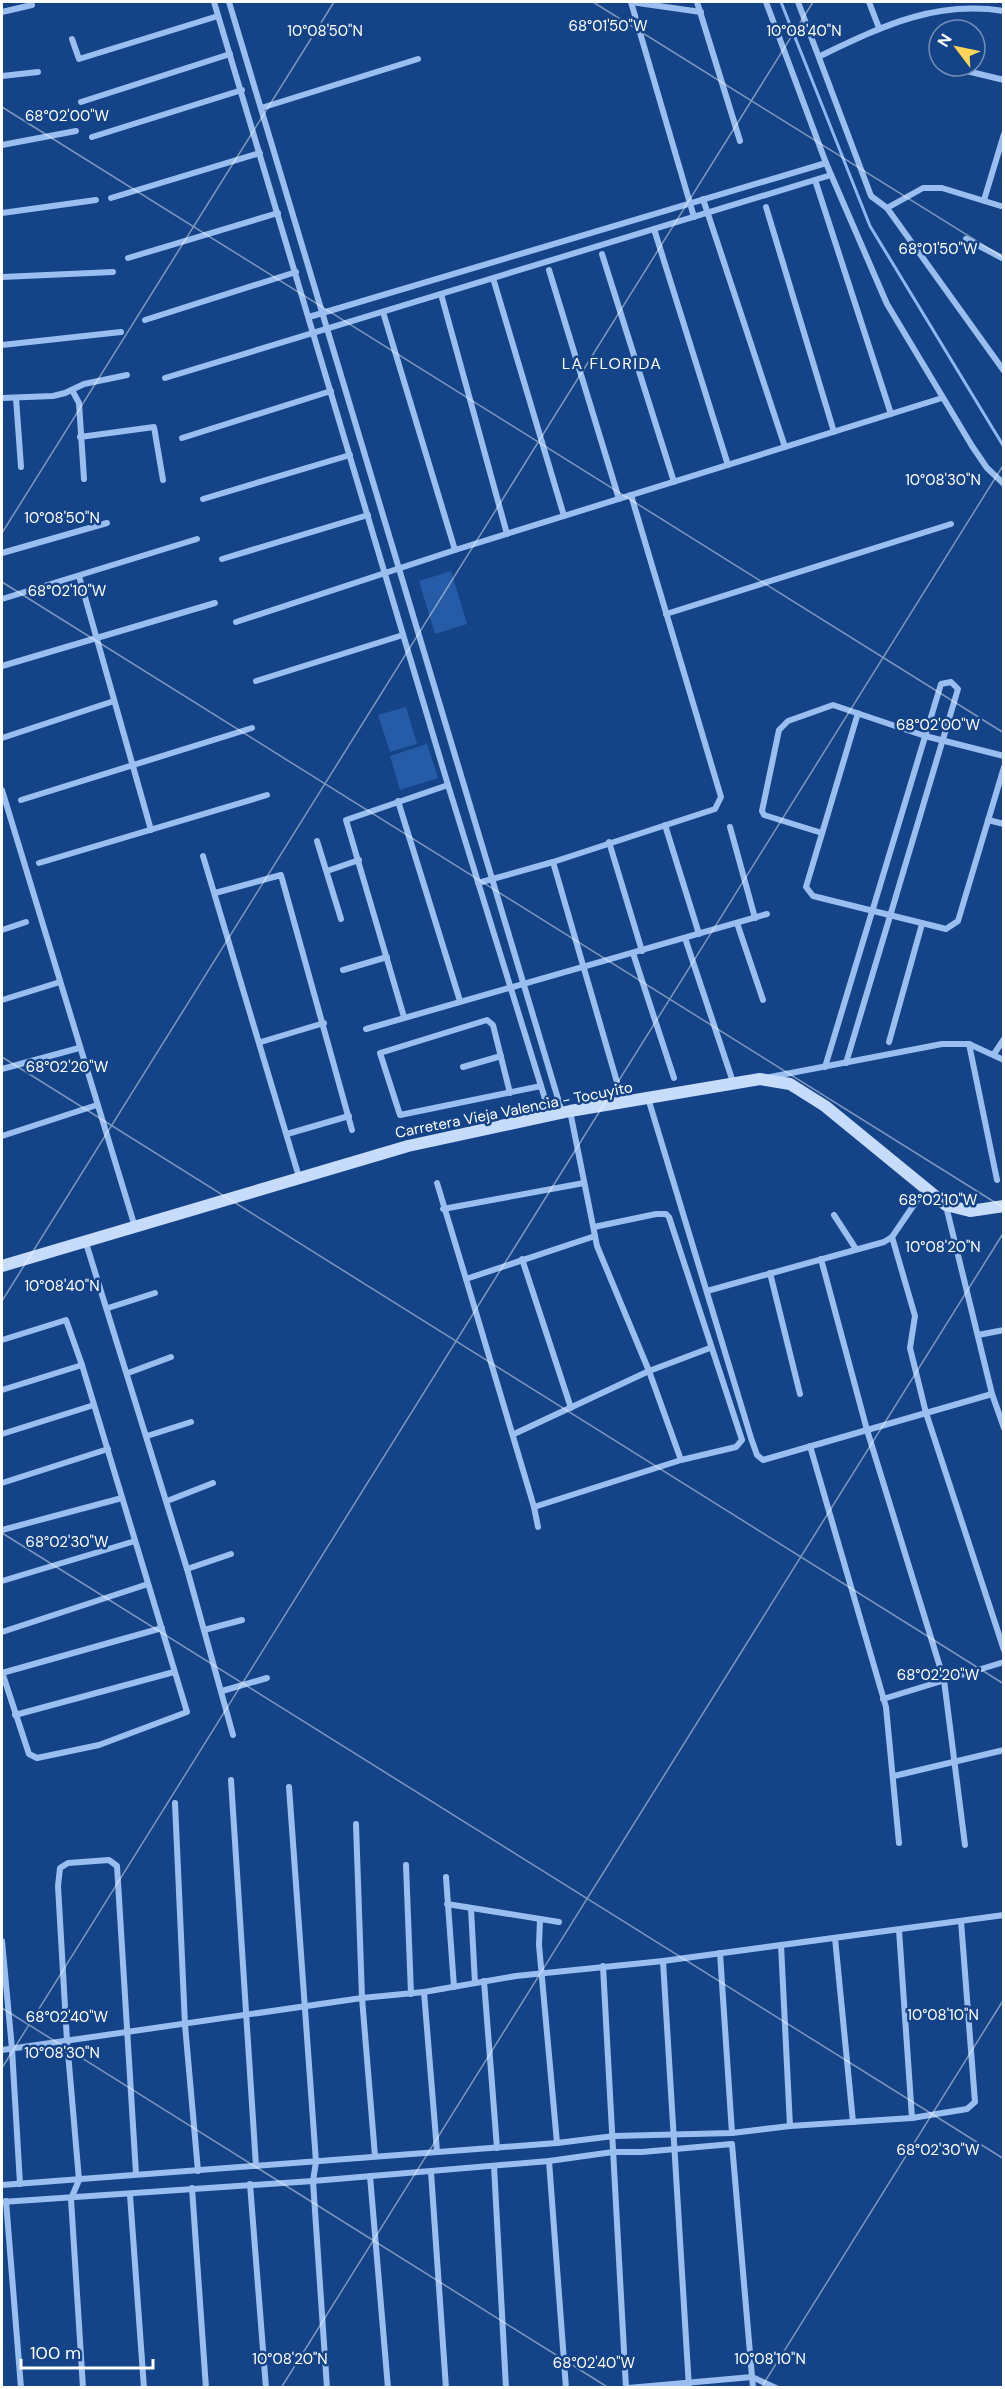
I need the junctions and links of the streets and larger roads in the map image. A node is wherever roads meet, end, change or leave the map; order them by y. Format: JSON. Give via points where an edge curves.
{"nodes":[{"id":1,"x":213,"y":2,"type":"edge"},
{"id":2,"x":229,"y":2,"type":"edge"},
{"id":3,"x":631,"y":2,"type":"edge"},
{"id":4,"x":697,"y":2,"type":"edge"},
{"id":5,"x":766,"y":2,"type":"edge"},
{"id":6,"x":798,"y":2,"type":"edge"},
{"id":7,"x":869,"y":2,"type":"edge"},
{"id":8,"x":32,"y":5,"type":"dead end"},
{"id":9,"x":1004,"y":11,"type":"edge"},
{"id":10,"x":2,"y":12,"type":"edge"},
{"id":11,"x":701,"y":12,"type":"junction"},
{"id":12,"x":218,"y":16,"type":"junction"},
{"id":13,"x":879,"y":28,"type":"junction"},
{"id":14,"x":72,"y":39,"type":"dead end"},
{"id":15,"x":230,"y":54,"type":"junction"},
{"id":16,"x":820,"y":56,"type":"junction"},
{"id":17,"x":418,"y":59,"type":"dead end"},
{"id":18,"x":38,"y":72,"type":"dead end"},
{"id":19,"x":2,"y":76,"type":"edge"},
{"id":20,"x":987,"y":76,"type":"edge"},
{"id":21,"x":1004,"y":80,"type":"edge"},
{"id":22,"x":242,"y":90,"type":"junction"},
{"id":23,"x":81,"y":102,"type":"dead end"},
{"id":24,"x":261,"y":108,"type":"junction"},
{"id":25,"x":76,"y":131,"type":"dead end"},
{"id":26,"x":1004,"y":134,"type":"edge"},
{"id":27,"x":92,"y":137,"type":"dead end"},
{"id":28,"x":740,"y":141,"type":"dead end"},
{"id":29,"x":1002,"y":144,"type":"edge"},
{"id":30,"x":2,"y":145,"type":"edge"},
{"id":31,"x":260,"y":153,"type":"junction"},
{"id":32,"x":826,"y":163,"type":"junction"},
{"id":33,"x":831,"y":175,"type":"junction"},
{"id":34,"x":815,"y":180,"type":"junction"},
{"id":35,"x":111,"y":198,"type":"dead end"},
{"id":36,"x":703,"y":199,"type":"junction"},
{"id":37,"x":96,"y":200,"type":"dead end"},
{"id":38,"x":984,"y":200,"type":"junction"},
{"id":39,"x":689,"y":203,"type":"junction"},
{"id":40,"x":766,"y":207,"type":"dead end"},
{"id":41,"x":1004,"y":207,"type":"edge"},
{"id":42,"x":887,"y":208,"type":"junction"},
{"id":43,"x":2,"y":213,"type":"edge"},
{"id":44,"x":278,"y":213,"type":"junction"},
{"id":45,"x":708,"y":213,"type":"junction"},
{"id":46,"x":694,"y":217,"type":"junction"},
{"id":47,"x":654,"y":229,"type":"junction"},
{"id":48,"x":966,"y":239,"type":"dead end"},
{"id":49,"x":602,"y":254,"type":"dead end"},
{"id":50,"x":128,"y":258,"type":"dead end"},
{"id":51,"x":1004,"y":259,"type":"edge"},
{"id":52,"x":549,"y":270,"type":"dead end"},
{"id":53,"x":113,"y":272,"type":"dead end"},
{"id":54,"x":296,"y":272,"type":"junction"},
{"id":55,"x":2,"y":277,"type":"edge"},
{"id":56,"x":493,"y":278,"type":"junction"},
{"id":57,"x":441,"y":294,"type":"junction"},
{"id":58,"x":383,"y":312,"type":"junction"},
{"id":59,"x":322,"y":313,"type":"junction"},
{"id":60,"x":309,"y":317,"type":"junction"},
{"id":61,"x":145,"y":320,"type":"dead end"},
{"id":62,"x":327,"y":329,"type":"junction"},
{"id":63,"x":121,"y":332,"type":"dead end"},
{"id":64,"x":314,"y":333,"type":"junction"},
{"id":65,"x":2,"y":345,"type":"edge"},
{"id":66,"x":1004,"y":371,"type":"edge"},
{"id":67,"x":127,"y":375,"type":"dead end"},
{"id":68,"x":165,"y":378,"type":"dead end"},
{"id":69,"x":72,"y":390,"type":"junction"},
{"id":70,"x":331,"y":391,"type":"junction"},
{"id":71,"x":2,"y":398,"type":"edge"},
{"id":72,"x":16,"y":398,"type":"junction"},
{"id":73,"x":942,"y":398,"type":"junction"},
{"id":74,"x":891,"y":414,"type":"junction"},
{"id":75,"x":834,"y":432,"type":"junction"},
{"id":76,"x":80,"y":436,"type":"junction"},
{"id":77,"x":182,"y":438,"type":"dead end"},
{"id":78,"x":785,"y":447,"type":"junction"},
{"id":79,"x":350,"y":455,"type":"junction"},
{"id":80,"x":728,"y":465,"type":"junction"},
{"id":81,"x":21,"y":468,"type":"dead end"},
{"id":82,"x":84,"y":479,"type":"dead end"},
{"id":83,"x":163,"y":480,"type":"dead end"},
{"id":84,"x":674,"y":482,"type":"junction"},
{"id":85,"x":1004,"y":484,"type":"edge"},
{"id":86,"x":631,"y":495,"type":"junction"},
{"id":87,"x":203,"y":499,"type":"dead end"},
{"id":88,"x":619,"y":499,"type":"junction"},
{"id":89,"x":368,"y":514,"type":"junction"},
{"id":90,"x":564,"y":516,"type":"junction"},
{"id":91,"x":107,"y":523,"type":"dead end"},
{"id":92,"x":951,"y":524,"type":"dead end"},
{"id":93,"x":507,"y":534,"type":"junction"},
{"id":94,"x":198,"y":539,"type":"dead end"},
{"id":95,"x":455,"y":550,"type":"junction"},
{"id":96,"x":2,"y":553,"type":"edge"},
{"id":97,"x":222,"y":559,"type":"dead end"},
{"id":98,"x":399,"y":570,"type":"junction"},
{"id":99,"x":386,"y":575,"type":"junction"},
{"id":100,"x":78,"y":576,"type":"junction"},
{"id":101,"x":2,"y":599,"type":"edge"},
{"id":102,"x":215,"y":603,"type":"dead end"},
{"id":103,"x":666,"y":614,"type":"junction"},
{"id":104,"x":236,"y":622,"type":"dead end"},
{"id":105,"x":403,"y":635,"type":"junction"},
{"id":106,"x":96,"y":638,"type":"junction"},
{"id":107,"x":2,"y":666,"type":"edge"},
{"id":108,"x":256,"y":681,"type":"dead end"},
{"id":109,"x":114,"y":701,"type":"junction"},
{"id":110,"x":858,"y":713,"type":"junction"},
{"id":111,"x":252,"y":728,"type":"dead end"},
{"id":112,"x":925,"y":736,"type":"junction"},
{"id":113,"x":2,"y":738,"type":"edge"},
{"id":114,"x":942,"y":741,"type":"junction"},
{"id":115,"x":1004,"y":756,"type":"edge"},
{"id":116,"x":133,"y":765,"type":"junction"},
{"id":117,"x":1004,"y":767,"type":"edge"},
{"id":118,"x":448,"y":785,"type":"junction"},
{"id":119,"x":2,"y":790,"type":"edge"},
{"id":120,"x":267,"y":795,"type":"dead end"},
{"id":121,"x":21,"y":800,"type":"dead end"},
{"id":122,"x":398,"y":801,"type":"junction"},
{"id":123,"x":988,"y":820,"type":"junction"},
{"id":124,"x":1004,"y":824,"type":"edge"},
{"id":125,"x":665,"y":825,"type":"junction"},
{"id":126,"x":730,"y":827,"type":"dead end"},
{"id":127,"x":151,"y":830,"type":"junction"},
{"id":128,"x":822,"y":833,"type":"junction"},
{"id":129,"x":318,"y":841,"type":"dead end"},
{"id":130,"x":609,"y":842,"type":"junction"},
{"id":131,"x":203,"y":856,"type":"dead end"},
{"id":132,"x":359,"y":860,"type":"junction"},
{"id":133,"x":553,"y":862,"type":"junction"},
{"id":134,"x":39,"y":863,"type":"dead end"},
{"id":135,"x":327,"y":872,"type":"junction"},
{"id":136,"x":492,"y":879,"type":"junction"},
{"id":137,"x":478,"y":883,"type":"junction"},
{"id":138,"x":215,"y":893,"type":"junction"},
{"id":139,"x":872,"y":910,"type":"junction"},
{"id":140,"x":767,"y":914,"type":"dead end"},
{"id":141,"x":891,"y":914,"type":"junction"},
{"id":142,"x":755,"y":918,"type":"junction"},
{"id":143,"x":341,"y":919,"type":"dead end"},
{"id":144,"x":26,"y":922,"type":"dead end"},
{"id":145,"x":737,"y":923,"type":"junction"},
{"id":146,"x":922,"y":924,"type":"junction"},
{"id":147,"x":2,"y":930,"type":"edge"},
{"id":148,"x":699,"y":934,"type":"junction"},
{"id":149,"x":685,"y":938,"type":"junction"},
{"id":150,"x":642,"y":951,"type":"junction"},
{"id":151,"x":633,"y":954,"type":"junction"},
{"id":152,"x":387,"y":957,"type":"junction"},
{"id":153,"x":585,"y":968,"type":"junction"},
{"id":154,"x":343,"y":970,"type":"dead end"},
{"id":155,"x":60,"y":982,"type":"junction"},
{"id":156,"x":522,"y":984,"type":"junction"},
{"id":157,"x":511,"y":987,"type":"junction"},
{"id":158,"x":2,"y":1000,"type":"edge"},
{"id":159,"x":763,"y":1000,"type":"dead end"},
{"id":160,"x":460,"y":1001,"type":"junction"},
{"id":161,"x":404,"y":1017,"type":"junction"},
{"id":162,"x":324,"y":1023,"type":"junction"},
{"id":163,"x":366,"y":1029,"type":"dead end"},
{"id":164,"x":1004,"y":1039,"type":"edge"},
{"id":165,"x":261,"y":1042,"type":"junction"},
{"id":166,"x":889,"y":1042,"type":"dead end"},
{"id":167,"x":969,"y":1044,"type":"junction"},
{"id":168,"x":79,"y":1048,"type":"junction"},
{"id":169,"x":994,"y":1054,"type":"junction"},
{"id":170,"x":501,"y":1056,"type":"junction"},
{"id":171,"x":1004,"y":1060,"type":"edge"},
{"id":172,"x":846,"y":1063,"type":"junction"},
{"id":173,"x":463,"y":1067,"type":"dead end"},
{"id":174,"x":825,"y":1067,"type":"junction"},
{"id":175,"x":2,"y":1069,"type":"edge"},
{"id":176,"x":674,"y":1078,"type":"dead end"},
{"id":177,"x":760,"y":1079,"type":"junction"},
{"id":178,"x":733,"y":1082,"type":"junction"},
{"id":179,"x":541,"y":1086,"type":"junction"},
{"id":180,"x":620,"y":1089,"type":"dead end"},
{"id":181,"x":510,"y":1093,"type":"junction"},
{"id":182,"x":648,"y":1098,"type":"junction"},
{"id":183,"x":97,"y":1105,"type":"junction"},
{"id":184,"x":561,"y":1113,"type":"junction"},
{"id":185,"x":349,"y":1116,"type":"junction"},
{"id":186,"x":352,"y":1130,"type":"dead end"},
{"id":187,"x":288,"y":1134,"type":"junction"},
{"id":188,"x":2,"y":1136,"type":"edge"},
{"id":189,"x":299,"y":1177,"type":"junction"},
{"id":190,"x":997,"y":1180,"type":"dead end"},
{"id":191,"x":437,"y":1183,"type":"dead end"},
{"id":192,"x":584,"y":1183,"type":"junction"},
{"id":193,"x":924,"y":1190,"type":"junction"},
{"id":194,"x":946,"y":1205,"type":"junction"},
{"id":195,"x":1004,"y":1206,"type":"edge"},
{"id":196,"x":443,"y":1209,"type":"junction"},
{"id":197,"x":834,"y":1215,"type":"dead end"},
{"id":198,"x":594,"y":1227,"type":"junction"},
{"id":199,"x":135,"y":1228,"type":"junction"},
{"id":200,"x":595,"y":1236,"type":"junction"},
{"id":201,"x":892,"y":1237,"type":"junction"},
{"id":202,"x":86,"y":1243,"type":"junction"},
{"id":203,"x":856,"y":1250,"type":"junction"},
{"id":204,"x":522,"y":1258,"type":"junction"},
{"id":205,"x":821,"y":1259,"type":"junction"},
{"id":206,"x":2,"y":1266,"type":"edge"},
{"id":207,"x":770,"y":1273,"type":"junction"},
{"id":208,"x":466,"y":1279,"type":"junction"},
{"id":209,"x":707,"y":1291,"type":"junction"},
{"id":210,"x":155,"y":1293,"type":"dead end"},
{"id":211,"x":108,"y":1308,"type":"junction"},
{"id":212,"x":1004,"y":1330,"type":"edge"},
{"id":213,"x":978,"y":1335,"type":"junction"},
{"id":214,"x":2,"y":1340,"type":"edge"},
{"id":215,"x":710,"y":1348,"type":"junction"},
{"id":216,"x":171,"y":1357,"type":"dead end"},
{"id":217,"x":82,"y":1365,"type":"junction"},
{"id":218,"x":649,"y":1371,"type":"junction"},
{"id":219,"x":128,"y":1373,"type":"junction"},
{"id":220,"x":2,"y":1390,"type":"edge"},
{"id":221,"x":800,"y":1394,"type":"dead end"},
{"id":222,"x":992,"y":1394,"type":"junction"},
{"id":223,"x":94,"y":1405,"type":"junction"},
{"id":224,"x":571,"y":1408,"type":"junction"},
{"id":225,"x":926,"y":1413,"type":"junction"},
{"id":226,"x":191,"y":1422,"type":"dead end"},
{"id":227,"x":1004,"y":1428,"type":"edge"},
{"id":228,"x":867,"y":1430,"type":"junction"},
{"id":229,"x":2,"y":1434,"type":"edge"},
{"id":230,"x":514,"y":1434,"type":"junction"},
{"id":231,"x":147,"y":1436,"type":"junction"},
{"id":232,"x":810,"y":1446,"type":"junction"},
{"id":233,"x":108,"y":1449,"type":"junction"},
{"id":234,"x":681,"y":1460,"type":"junction"},
{"id":235,"x":2,"y":1483,"type":"edge"},
{"id":236,"x":213,"y":1483,"type":"dead end"},
{"id":237,"x":122,"y":1498,"type":"junction"},
{"id":238,"x":167,"y":1501,"type":"junction"},
{"id":239,"x":534,"y":1507,"type":"junction"},
{"id":240,"x":538,"y":1527,"type":"dead end"},
{"id":241,"x":2,"y":1530,"type":"edge"},
{"id":242,"x":135,"y":1541,"type":"junction"},
{"id":243,"x":231,"y":1554,"type":"dead end"},
{"id":244,"x":188,"y":1569,"type":"junction"},
{"id":245,"x":2,"y":1581,"type":"edge"},
{"id":246,"x":148,"y":1584,"type":"junction"},
{"id":247,"x":242,"y":1620,"type":"dead end"},
{"id":248,"x":162,"y":1628,"type":"junction"},
{"id":249,"x":204,"y":1630,"type":"junction"},
{"id":250,"x":2,"y":1632,"type":"edge"},
{"id":251,"x":1004,"y":1650,"type":"edge"},
{"id":252,"x":1004,"y":1662,"type":"edge"},
{"id":253,"x":174,"y":1671,"type":"junction"},
{"id":254,"x":2,"y":1673,"type":"edge"},
{"id":255,"x":267,"y":1678,"type":"dead end"},
{"id":256,"x":944,"y":1680,"type":"junction"},
{"id":257,"x":222,"y":1691,"type":"junction"},
{"id":258,"x":883,"y":1699,"type":"junction"},
{"id":259,"x":15,"y":1714,"type":"junction"},
{"id":260,"x":233,"y":1735,"type":"dead end"},
{"id":261,"x":1004,"y":1750,"type":"edge"},
{"id":262,"x":954,"y":1761,"type":"junction"},
{"id":263,"x":894,"y":1776,"type":"junction"},
{"id":264,"x":231,"y":1780,"type":"dead end"},
{"id":265,"x":289,"y":1787,"type":"dead end"},
{"id":266,"x":175,"y":1803,"type":"dead end"},
{"id":267,"x":356,"y":1824,"type":"dead end"},
{"id":268,"x":899,"y":1843,"type":"dead end"},
{"id":269,"x":965,"y":1845,"type":"dead end"},
{"id":270,"x":406,"y":1865,"type":"dead end"},
{"id":271,"x":446,"y":1877,"type":"dead end"},
{"id":272,"x":447,"y":1904,"type":"junction"},
{"id":273,"x":471,"y":1909,"type":"junction"},
{"id":274,"x":1004,"y":1915,"type":"edge"},
{"id":275,"x":540,"y":1919,"type":"junction"},
{"id":276,"x":961,"y":1921,"type":"junction"},
{"id":277,"x":559,"y":1922,"type":"dead end"},
{"id":278,"x":898,"y":1930,"type":"junction"},
{"id":279,"x":835,"y":1938,"type":"junction"},
{"id":280,"x":2,"y":1941,"type":"edge"},
{"id":281,"x":781,"y":1945,"type":"junction"},
{"id":282,"x":720,"y":1953,"type":"junction"},
{"id":283,"x":663,"y":1961,"type":"junction"},
{"id":284,"x":603,"y":1966,"type":"junction"},
{"id":285,"x":543,"y":1973,"type":"junction"},
{"id":286,"x":484,"y":1981,"type":"junction"},
{"id":287,"x":475,"y":1983,"type":"junction"},
{"id":288,"x":454,"y":1987,"type":"junction"},
{"id":289,"x":423,"y":1992,"type":"junction"},
{"id":290,"x":411,"y":1994,"type":"junction"},
{"id":291,"x":362,"y":1998,"type":"junction"},
{"id":292,"x":304,"y":2009,"type":"junction"},
{"id":293,"x":247,"y":2017,"type":"junction"},
{"id":294,"x":184,"y":2025,"type":"junction"},
{"id":295,"x":126,"y":2033,"type":"junction"},
{"id":296,"x":67,"y":2041,"type":"junction"},
{"id":297,"x":12,"y":2049,"type":"junction"},
{"id":298,"x":2,"y":2050,"type":"edge"},
{"id":299,"x":912,"y":2118,"type":"junction"},
{"id":300,"x":853,"y":2122,"type":"junction"},
{"id":301,"x":790,"y":2126,"type":"junction"},
{"id":302,"x":732,"y":2133,"type":"junction"},
{"id":303,"x":673,"y":2135,"type":"junction"},
{"id":304,"x":614,"y":2136,"type":"junction"},
{"id":305,"x":557,"y":2143,"type":"junction"},
{"id":306,"x":497,"y":2148,"type":"junction"},
{"id":307,"x":673,"y":2149,"type":"junction"},
{"id":308,"x":437,"y":2151,"type":"junction"},
{"id":309,"x":613,"y":2152,"type":"junction"},
{"id":310,"x":375,"y":2156,"type":"junction"},
{"id":311,"x":549,"y":2161,"type":"junction"},
{"id":312,"x":315,"y":2162,"type":"junction"},
{"id":313,"x":256,"y":2166,"type":"junction"},
{"id":314,"x":494,"y":2166,"type":"junction"},
{"id":315,"x":198,"y":2171,"type":"junction"},
{"id":316,"x":431,"y":2172,"type":"junction"},
{"id":317,"x":136,"y":2174,"type":"junction"},
{"id":318,"x":370,"y":2176,"type":"junction"},
{"id":319,"x":79,"y":2180,"type":"junction"},
{"id":320,"x":313,"y":2181,"type":"junction"},
{"id":321,"x":20,"y":2184,"type":"junction"},
{"id":322,"x":250,"y":2184,"type":"junction"},
{"id":323,"x":2,"y":2185,"type":"edge"},
{"id":324,"x":192,"y":2188,"type":"junction"},
{"id":325,"x":130,"y":2195,"type":"junction"},
{"id":326,"x":71,"y":2199,"type":"junction"},
{"id":327,"x":4,"y":2202,"type":"edge"},
{"id":328,"x":752,"y":2378,"type":"junction"},
{"id":329,"x":688,"y":2385,"type":"edge"},
{"id":330,"x":21,"y":2388,"type":"edge"},
{"id":331,"x":83,"y":2388,"type":"edge"},
{"id":332,"x":144,"y":2388,"type":"edge"},
{"id":333,"x":206,"y":2388,"type":"edge"},
{"id":334,"x":266,"y":2388,"type":"edge"},
{"id":335,"x":327,"y":2388,"type":"edge"},
{"id":336,"x":388,"y":2388,"type":"edge"},
{"id":337,"x":446,"y":2388,"type":"edge"},
{"id":338,"x":506,"y":2388,"type":"edge"},
{"id":339,"x":566,"y":2388,"type":"edge"},
{"id":340,"x":627,"y":2388,"type":"edge"},
{"id":341,"x":753,"y":2388,"type":"edge"},
{"id":342,"x":776,"y":2388,"type":"edge"}],
"edges":[{"from":1,"to":12,"type":"street"},
{"from":2,"to":24,"type":"street"},
{"from":3,"to":11,"type":"street"},
{"from":3,"to":39,"type":"street"},
{"from":4,"to":11,"type":"street"},
{"from":5,"to":32,"type":"street"},
{"from":6,"to":16,"type":"street"},
{"from":7,"to":13,"type":"street"},
{"from":8,"to":10,"type":"street"},
{"from":9,"to":13,"type":"street","via":[[960,3],[923,8]]},
{"from":11,"to":28,"type":"street"},
{"from":12,"to":14,"type":"street","via":[[79,59]]},
{"from":12,"to":15,"type":"street"},
{"from":13,"to":16,"type":"street"},
{"from":15,"to":22,"type":"street"},
{"from":15,"to":23,"type":"street"},
{"from":16,"to":42,"type":"street","via":[[867,188]]},
{"from":17,"to":24,"type":"street"},
{"from":18,"to":19,"type":"street"},
{"from":20,"to":21,"type":"street"},
{"from":22,"to":27,"type":"street"},
{"from":22,"to":31,"type":"street"},
{"from":24,"to":59,"type":"street"},
{"from":25,"to":30,"type":"street"},
{"from":26,"to":29,"type":"street"},
{"from":29,"to":38,"type":"street"},
{"from":31,"to":35,"type":"street"},
{"from":31,"to":44,"type":"street"},
{"from":32,"to":33,"type":"street"},
{"from":32,"to":36,"type":"street"},
{"from":33,"to":34,"type":"street"},
{"from":33,"to":73,"type":"street","via":[[887,304]]},
{"from":34,"to":45,"type":"street"},
{"from":34,"to":74,"type":"street"},
{"from":36,"to":39,"type":"street"},
{"from":36,"to":45,"type":"street"},
{"from":37,"to":43,"type":"street"},
{"from":38,"to":41,"type":"street"},
{"from":38,"to":42,"type":"street","via":[[942,188],[923,188]]},
{"from":39,"to":46,"type":"street"},
{"from":39,"to":59,"type":"street"},
{"from":40,"to":75,"type":"street"},
{"from":42,"to":66,"type":"street"},
{"from":44,"to":50,"type":"street"},
{"from":44,"to":54,"type":"street"},
{"from":45,"to":46,"type":"street"},
{"from":45,"to":78,"type":"street"},
{"from":46,"to":47,"type":"street"},
{"from":47,"to":56,"type":"street"},
{"from":47,"to":80,"type":"street"},
{"from":48,"to":51,"type":"street"},
{"from":49,"to":84,"type":"street"},
{"from":52,"to":88,"type":"street"},
{"from":53,"to":55,"type":"street"},
{"from":54,"to":60,"type":"street"},
{"from":54,"to":61,"type":"street"},
{"from":56,"to":57,"type":"street"},
{"from":56,"to":90,"type":"street"},
{"from":57,"to":58,"type":"street"},
{"from":57,"to":93,"type":"street"},
{"from":58,"to":62,"type":"street"},
{"from":58,"to":95,"type":"street"},
{"from":59,"to":60,"type":"street"},
{"from":59,"to":62,"type":"street"},
{"from":60,"to":64,"type":"street"},
{"from":62,"to":64,"type":"street"},
{"from":62,"to":98,"type":"street"},
{"from":63,"to":65,"type":"street"},
{"from":64,"to":68,"type":"street"},
{"from":64,"to":70,"type":"street"},
{"from":67,"to":69,"type":"street"},
{"from":69,"to":72,"type":"street","via":[[53,396]]},
{"from":69,"to":76,"type":"street","via":[[79,403]]},
{"from":70,"to":77,"type":"street"},
{"from":70,"to":79,"type":"street"},
{"from":71,"to":72,"type":"street"},
{"from":72,"to":81,"type":"street"},
{"from":73,"to":74,"type":"street"},
{"from":73,"to":85,"type":"street","via":[[987,468]]},
{"from":74,"to":75,"type":"street"},
{"from":75,"to":78,"type":"street"},
{"from":76,"to":82,"type":"street"},
{"from":76,"to":83,"type":"street","via":[[154,427]]},
{"from":78,"to":80,"type":"street"},
{"from":79,"to":87,"type":"street"},
{"from":79,"to":89,"type":"street"},
{"from":80,"to":84,"type":"street"},
{"from":84,"to":86,"type":"street"},
{"from":86,"to":88,"type":"street"},
{"from":86,"to":103,"type":"street"},
{"from":88,"to":90,"type":"street"},
{"from":89,"to":97,"type":"street"},
{"from":89,"to":99,"type":"street"},
{"from":90,"to":93,"type":"street"},
{"from":91,"to":96,"type":"street"},
{"from":92,"to":103,"type":"street"},
{"from":93,"to":95,"type":"street"},
{"from":94,"to":100,"type":"street"},
{"from":95,"to":98,"type":"street"},
{"from":98,"to":99,"type":"street"},
{"from":98,"to":136,"type":"street"},
{"from":99,"to":104,"type":"street"},
{"from":99,"to":105,"type":"street"},
{"from":100,"to":101,"type":"street"},
{"from":100,"to":106,"type":"street"},
{"from":102,"to":106,"type":"street"},
{"from":103,"to":125,"type":"street","via":[[721,797],[715,809]]},
{"from":105,"to":108,"type":"street"},
{"from":105,"to":118,"type":"street"},
{"from":106,"to":107,"type":"street"},
{"from":106,"to":109,"type":"street"},
{"from":109,"to":113,"type":"street"},
{"from":109,"to":116,"type":"street"},
{"from":110,"to":112,"type":"street"},
{"from":110,"to":128,"type":"street"},
{"from":110,"to":128,"type":"street","via":[[833,705],[789,722],[779,730],[762,811]]},
{"from":111,"to":116,"type":"street"},
{"from":112,"to":114,"type":"street"},
{"from":112,"to":114,"type":"street","via":[[941,684],[951,682],[958,689]]},
{"from":112,"to":139,"type":"street"},
{"from":114,"to":115,"type":"street"},
{"from":114,"to":141,"type":"street"},
{"from":116,"to":121,"type":"street"},
{"from":116,"to":127,"type":"street"},
{"from":117,"to":123,"type":"street"},
{"from":118,"to":122,"type":"street"},
{"from":118,"to":137,"type":"street"},
{"from":119,"to":155,"type":"street"},
{"from":120,"to":127,"type":"street"},
{"from":122,"to":132,"type":"street","via":[[346,820]]},
{"from":122,"to":160,"type":"street"},
{"from":123,"to":124,"type":"street"},
{"from":123,"to":146,"type":"street","via":[[958,921],[946,929]]},
{"from":125,"to":130,"type":"street"},
{"from":125,"to":148,"type":"street"},
{"from":126,"to":142,"type":"street"},
{"from":127,"to":134,"type":"street"},
{"from":128,"to":139,"type":"street","via":[[806,887],[809,893]]},
{"from":129,"to":135,"type":"street"},
{"from":130,"to":133,"type":"street"},
{"from":130,"to":150,"type":"street"},
{"from":131,"to":138,"type":"street"},
{"from":132,"to":135,"type":"street"},
{"from":132,"to":152,"type":"street"},
{"from":133,"to":136,"type":"street"},
{"from":133,"to":153,"type":"street"},
{"from":135,"to":143,"type":"street"},
{"from":136,"to":137,"type":"street"},
{"from":136,"to":156,"type":"street"},
{"from":137,"to":157,"type":"street"},
{"from":138,"to":162,"type":"street","via":[[281,875]]},
{"from":138,"to":165,"type":"street"},
{"from":139,"to":141,"type":"street"},
{"from":139,"to":174,"type":"street"},
{"from":140,"to":142,"type":"street"},
{"from":141,"to":146,"type":"street"},
{"from":141,"to":172,"type":"street"},
{"from":142,"to":145,"type":"street"},
{"from":144,"to":147,"type":"street"},
{"from":145,"to":148,"type":"street"},
{"from":145,"to":159,"type":"street"},
{"from":146,"to":166,"type":"street"},
{"from":148,"to":149,"type":"street"},
{"from":149,"to":150,"type":"street"},
{"from":149,"to":178,"type":"street"},
{"from":150,"to":151,"type":"street"},
{"from":151,"to":153,"type":"street"},
{"from":151,"to":176,"type":"street"},
{"from":152,"to":154,"type":"street"},
{"from":152,"to":161,"type":"street"},
{"from":153,"to":156,"type":"street"},
{"from":153,"to":180,"type":"street"},
{"from":155,"to":158,"type":"street"},
{"from":155,"to":168,"type":"street"},
{"from":156,"to":157,"type":"street"},
{"from":156,"to":184,"type":"street"},
{"from":157,"to":160,"type":"street"},
{"from":157,"to":179,"type":"street"},
{"from":160,"to":161,"type":"street"},
{"from":161,"to":163,"type":"street"},
{"from":162,"to":165,"type":"street"},
{"from":162,"to":185,"type":"street"},
{"from":164,"to":169,"type":"street"},
{"from":165,"to":187,"type":"street"},
{"from":167,"to":169,"type":"street"},
{"from":167,"to":172,"type":"street","via":[[942,1044]]},
{"from":167,"to":190,"type":"street"},
{"from":168,"to":175,"type":"street"},
{"from":168,"to":183,"type":"street"},
{"from":169,"to":171,"type":"street"},
{"from":170,"to":173,"type":"street"},
{"from":170,"to":181,"type":"street"},
{"from":170,"to":181,"type":"street","via":[[493,1025],[487,1020],[380,1053],[400,1115]]},
{"from":172,"to":174,"type":"street"},
{"from":174,"to":177,"type":"street"},
{"from":177,"to":178,"type":"street","name":"Carretera Vieja Valencia - Tocuyito"},
{"from":177,"to":193,"type":"street","name":"Carretera Vieja Valencia - Tocuyito","via":[[790,1084],[825,1106]]},
{"from":178,"to":182,"type":"street","name":"Carretera Vieja Valencia - Tocuyito"},
{"from":179,"to":181,"type":"street"},
{"from":179,"to":184,"type":"street"},
{"from":182,"to":184,"type":"street","name":"Carretera Vieja Valencia - Tocuyito"},
{"from":182,"to":209,"type":"street"},
{"from":183,"to":188,"type":"street"},
{"from":183,"to":199,"type":"street"},
{"from":184,"to":189,"type":"street","name":"Carretera Vieja Valencia - Tocuyito","via":[[408,1146]]},
{"from":184,"to":192,"type":"street"},
{"from":185,"to":186,"type":"street"},
{"from":185,"to":187,"type":"street"},
{"from":187,"to":189,"type":"street"},
{"from":189,"to":199,"type":"street","name":"Carretera Vieja Valencia - Tocuyito"},
{"from":191,"to":196,"type":"street"},
{"from":192,"to":196,"type":"street"},
{"from":192,"to":198,"type":"street"},
{"from":193,"to":194,"type":"street","name":"Carretera Vieja Valencia - Tocuyito"},
{"from":193,"to":201,"type":"street"},
{"from":194,"to":195,"type":"street","name":"Carretera Vieja Valencia - Tocuyito","via":[[970,1211]]},
{"from":194,"to":213,"type":"street"},
{"from":196,"to":208,"type":"street"},
{"from":197,"to":203,"type":"street"},
{"from":198,"to":200,"type":"street"},
{"from":198,"to":215,"type":"street","via":[[656,1214],[669,1217]]},
{"from":199,"to":202,"type":"street","name":"Carretera Vieja Valencia - Tocuyito"},
{"from":200,"to":204,"type":"street"},
{"from":200,"to":218,"type":"street"},
{"from":201,"to":203,"type":"street"},
{"from":201,"to":225,"type":"street","via":[[915,1316],[910,1348]]},
{"from":202,"to":206,"type":"street","name":"Carretera Vieja Valencia - Tocuyito"},
{"from":202,"to":211,"type":"street"},
{"from":203,"to":205,"type":"street"},
{"from":204,"to":208,"type":"street"},
{"from":204,"to":224,"type":"street"},
{"from":205,"to":207,"type":"street"},
{"from":205,"to":228,"type":"street"},
{"from":207,"to":209,"type":"street"},
{"from":207,"to":221,"type":"street"},
{"from":208,"to":230,"type":"street"},
{"from":209,"to":232,"type":"street","via":[[757,1455],[763,1460]]},
{"from":210,"to":211,"type":"street"},
{"from":211,"to":219,"type":"street"},
{"from":212,"to":213,"type":"street"},
{"from":213,"to":222,"type":"street"},
{"from":214,"to":217,"type":"street","via":[[66,1320]]},
{"from":215,"to":218,"type":"street"},
{"from":215,"to":234,"type":"street","via":[[742,1440],[736,1448]]},
{"from":216,"to":219,"type":"street"},
{"from":217,"to":220,"type":"street"},
{"from":217,"to":223,"type":"street"},
{"from":218,"to":224,"type":"street"},
{"from":218,"to":234,"type":"street"},
{"from":219,"to":231,"type":"street"},
{"from":222,"to":225,"type":"street"},
{"from":222,"to":227,"type":"street"},
{"from":223,"to":229,"type":"street"},
{"from":223,"to":233,"type":"street"},
{"from":224,"to":230,"type":"street"},
{"from":225,"to":228,"type":"street"},
{"from":225,"to":251,"type":"street"},
{"from":226,"to":231,"type":"street"},
{"from":228,"to":232,"type":"street"},
{"from":228,"to":256,"type":"street"},
{"from":230,"to":239,"type":"street"},
{"from":231,"to":238,"type":"street"},
{"from":232,"to":258,"type":"street"},
{"from":233,"to":235,"type":"street"},
{"from":233,"to":237,"type":"street"},
{"from":234,"to":239,"type":"street"},
{"from":236,"to":238,"type":"street"},
{"from":237,"to":241,"type":"street"},
{"from":237,"to":242,"type":"street"},
{"from":238,"to":244,"type":"street"},
{"from":239,"to":240,"type":"street"},
{"from":242,"to":245,"type":"street"},
{"from":242,"to":246,"type":"street"},
{"from":243,"to":244,"type":"street"},
{"from":244,"to":249,"type":"street"},
{"from":246,"to":248,"type":"street"},
{"from":246,"to":250,"type":"street"},
{"from":247,"to":249,"type":"street"},
{"from":248,"to":253,"type":"street"},
{"from":248,"to":254,"type":"street"},
{"from":249,"to":257,"type":"street"},
{"from":252,"to":256,"type":"street"},
{"from":253,"to":259,"type":"street"},
{"from":253,"to":259,"type":"street","via":[[187,1712],[99,1745],[37,1758],[30,1754]]},
{"from":254,"to":259,"type":"street"},
{"from":255,"to":257,"type":"street"},
{"from":256,"to":258,"type":"street"},
{"from":256,"to":262,"type":"street"},
{"from":257,"to":260,"type":"street"},
{"from":258,"to":263,"type":"street"},
{"from":261,"to":262,"type":"street"},
{"from":262,"to":263,"type":"street"},
{"from":262,"to":269,"type":"street"},
{"from":263,"to":268,"type":"street"},
{"from":264,"to":293,"type":"street"},
{"from":265,"to":292,"type":"street"},
{"from":266,"to":294,"type":"street"},
{"from":267,"to":291,"type":"street"},
{"from":270,"to":290,"type":"street"},
{"from":271,"to":272,"type":"street"},
{"from":272,"to":273,"type":"street"},
{"from":272,"to":288,"type":"street"},
{"from":273,"to":275,"type":"street"},
{"from":273,"to":287,"type":"street"},
{"from":274,"to":276,"type":"street"},
{"from":275,"to":277,"type":"street"},
{"from":275,"to":285,"type":"street"},
{"from":276,"to":278,"type":"street"},
{"from":276,"to":299,"type":"street","via":[[975,2102],[967,2109]]},
{"from":278,"to":279,"type":"street"},
{"from":278,"to":299,"type":"street"},
{"from":279,"to":281,"type":"street"},
{"from":279,"to":300,"type":"street"},
{"from":280,"to":297,"type":"street"},
{"from":281,"to":282,"type":"street"},
{"from":281,"to":301,"type":"street"},
{"from":282,"to":283,"type":"street"},
{"from":282,"to":302,"type":"street"},
{"from":283,"to":284,"type":"street"},
{"from":283,"to":303,"type":"street"},
{"from":284,"to":285,"type":"street"},
{"from":284,"to":304,"type":"street"},
{"from":285,"to":286,"type":"street"},
{"from":285,"to":305,"type":"street"},
{"from":286,"to":287,"type":"street"},
{"from":286,"to":306,"type":"street"},
{"from":287,"to":288,"type":"street"},
{"from":288,"to":289,"type":"street"},
{"from":289,"to":290,"type":"street"},
{"from":289,"to":308,"type":"street"},
{"from":290,"to":291,"type":"street"},
{"from":291,"to":292,"type":"street"},
{"from":291,"to":310,"type":"street"},
{"from":292,"to":293,"type":"street"},
{"from":292,"to":312,"type":"street"},
{"from":293,"to":294,"type":"street"},
{"from":293,"to":313,"type":"street"},
{"from":294,"to":295,"type":"street"},
{"from":294,"to":315,"type":"street"},
{"from":295,"to":296,"type":"street"},
{"from":295,"to":296,"type":"street","via":[[117,1866],[109,1860],[68,1863],[58,1873]]},
{"from":295,"to":317,"type":"street"},
{"from":296,"to":297,"type":"street"},
{"from":296,"to":319,"type":"street"},
{"from":297,"to":298,"type":"street"},
{"from":297,"to":321,"type":"street"},
{"from":299,"to":300,"type":"street"},
{"from":300,"to":301,"type":"street"},
{"from":301,"to":302,"type":"street"},
{"from":302,"to":303,"type":"street"},
{"from":303,"to":304,"type":"street"},
{"from":303,"to":307,"type":"street"},
{"from":304,"to":305,"type":"street"},
{"from":304,"to":309,"type":"street"},
{"from":305,"to":306,"type":"street"},
{"from":306,"to":308,"type":"street"},
{"from":307,"to":309,"type":"street"},
{"from":307,"to":328,"type":"street","via":[[732,2144]]},
{"from":307,"to":329,"type":"street"},
{"from":308,"to":310,"type":"street"},
{"from":309,"to":311,"type":"street"},
{"from":309,"to":340,"type":"street"},
{"from":310,"to":312,"type":"street"},
{"from":311,"to":314,"type":"street"},
{"from":311,"to":339,"type":"street"},
{"from":312,"to":313,"type":"street"},
{"from":312,"to":320,"type":"street"},
{"from":313,"to":315,"type":"street"},
{"from":314,"to":316,"type":"street"},
{"from":314,"to":338,"type":"street"},
{"from":315,"to":317,"type":"street"},
{"from":316,"to":318,"type":"street"},
{"from":316,"to":337,"type":"street"},
{"from":317,"to":319,"type":"street"},
{"from":318,"to":320,"type":"street"},
{"from":318,"to":336,"type":"street"},
{"from":319,"to":321,"type":"street"},
{"from":319,"to":326,"type":"street"},
{"from":320,"to":322,"type":"street"},
{"from":320,"to":335,"type":"street"},
{"from":321,"to":323,"type":"street"},
{"from":322,"to":324,"type":"street"},
{"from":322,"to":334,"type":"street"},
{"from":324,"to":325,"type":"street"},
{"from":324,"to":333,"type":"street"},
{"from":325,"to":326,"type":"street"},
{"from":325,"to":332,"type":"street"},
{"from":326,"to":327,"type":"street"},
{"from":326,"to":331,"type":"street"},
{"from":327,"to":330,"type":"street"},
{"from":328,"to":329,"type":"street"},
{"from":328,"to":341,"type":"street"},
{"from":328,"to":342,"type":"street"},
{"from":329,"to":340,"type":"street"}]}
